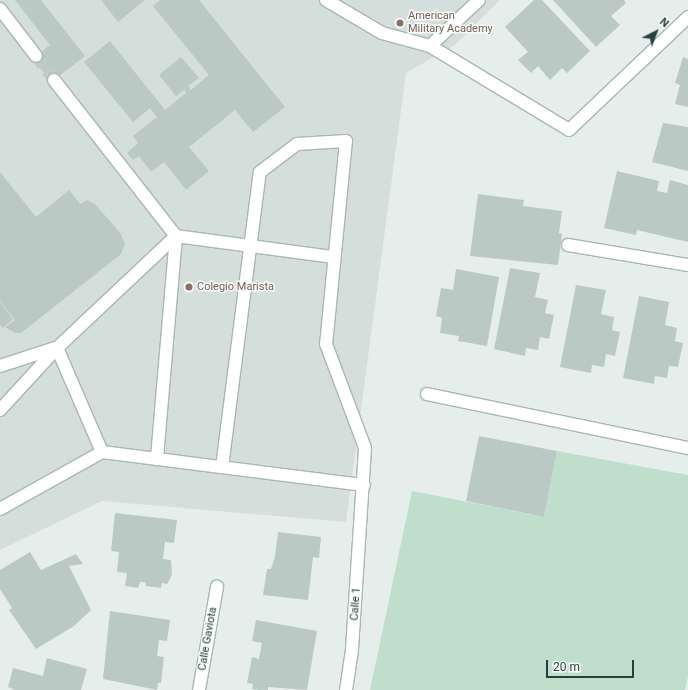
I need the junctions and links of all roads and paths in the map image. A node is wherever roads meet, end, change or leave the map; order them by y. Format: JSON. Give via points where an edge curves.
{"nodes":[{"id":1,"x":326,"y":0,"type":"edge"},
{"id":2,"x":479,"y":0,"type":"edge"},
{"id":3,"x":0,"y":9,"type":"edge"},
{"id":4,"x":688,"y":17,"type":"edge"},
{"id":5,"x":430,"y":46,"type":"junction"},
{"id":6,"x":36,"y":56,"type":"tunnel mouth"},
{"id":7,"x":54,"y":80,"type":"tunnel mouth"},
{"id":8,"x":176,"y":236,"type":"junction"},
{"id":9,"x":568,"y":245,"type":"dead end"},
{"id":10,"x":251,"y":246,"type":"junction"},
{"id":11,"x":334,"y":257,"type":"junction"},
{"id":12,"x":688,"y":265,"type":"edge"},
{"id":13,"x":56,"y":348,"type":"junction"},
{"id":14,"x":0,"y":366,"type":"edge"},
{"id":15,"x":427,"y":394,"type":"dead end"},
{"id":16,"x":0,"y":410,"type":"edge"},
{"id":17,"x":688,"y":448,"type":"edge"},
{"id":18,"x":102,"y":452,"type":"junction"},
{"id":19,"x":157,"y":459,"type":"junction"},
{"id":20,"x":222,"y":467,"type":"junction"},
{"id":21,"x":364,"y":485,"type":"junction"},
{"id":22,"x":0,"y":509,"type":"edge"},
{"id":23,"x":217,"y":588,"type":"dead end"},
{"id":24,"x":199,"y":690,"type":"edge"},
{"id":25,"x":346,"y":690,"type":"edge"}],
"edges":[{"from":1,"to":5,"type":"street","via":[[382,33]]},
{"from":2,"to":5,"type":"street"},
{"from":3,"to":6,"type":"street"},
{"from":4,"to":5,"type":"street","via":[[569,130]]},
{"from":7,"to":8,"type":"street"},
{"from":8,"to":10,"type":"street"},
{"from":8,"to":13,"type":"street"},
{"from":8,"to":19,"type":"street"},
{"from":9,"to":12,"type":"street"},
{"from":10,"to":11,"type":"street"},
{"from":10,"to":11,"type":"street","name":"Calle 1","via":[[260,172],[297,144],[346,141]]},
{"from":10,"to":20,"type":"street"},
{"from":11,"to":21,"type":"street","name":"Calle 1","via":[[326,344],[365,448]]},
{"from":13,"to":14,"type":"street"},
{"from":13,"to":16,"type":"street"},
{"from":13,"to":18,"type":"street"},
{"from":15,"to":17,"type":"street"},
{"from":18,"to":19,"type":"street"},
{"from":18,"to":22,"type":"street"},
{"from":19,"to":20,"type":"street"},
{"from":20,"to":21,"type":"street"},
{"from":21,"to":25,"type":"street","name":"Calle 1","via":[[352,650]]},
{"from":23,"to":24,"type":"street","name":"Calle Gaviota"}]}
